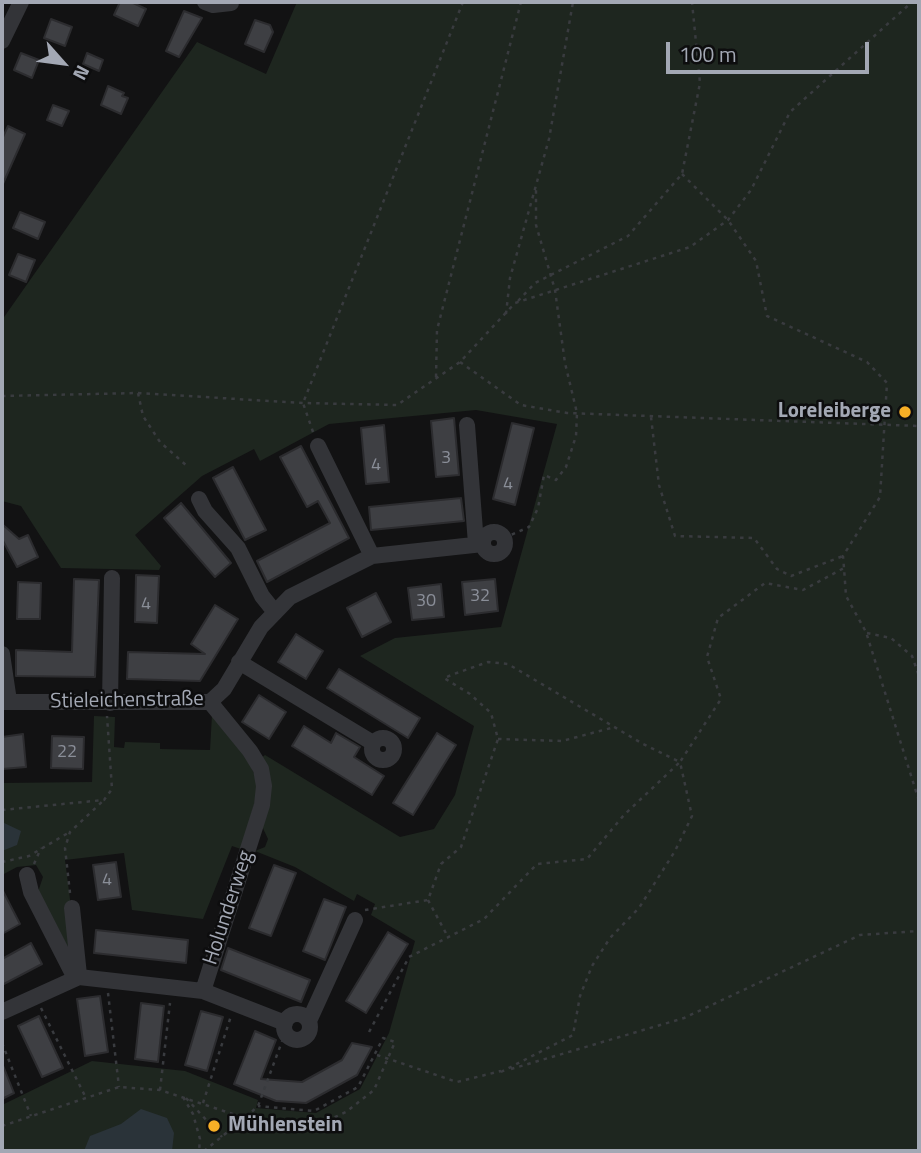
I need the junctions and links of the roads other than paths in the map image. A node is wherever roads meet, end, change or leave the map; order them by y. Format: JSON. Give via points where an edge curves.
{"nodes":[{"id":1,"x":21,"y":2,"type":"edge"},
{"id":2,"x":205,"y":2,"type":"edge"},
{"id":3,"x":231,"y":3,"type":"edge"},
{"id":4,"x":2,"y":41,"type":"edge"},
{"id":5,"x":467,"y":425,"type":"dead end"},
{"id":6,"x":318,"y":446,"type":"road end"},
{"id":7,"x":199,"y":499,"type":"dead end"},
{"id":8,"x":504,"y":538,"type":"road end"},
{"id":9,"x":480,"y":544,"type":"junction"},
{"id":10,"x":372,"y":556,"type":"junction"},
{"id":11,"x":112,"y":578,"type":"dead end"},
{"id":12,"x":274,"y":611,"type":"junction"},
{"id":13,"x":2,"y":654,"type":"edge"},
{"id":14,"x":239,"y":662,"type":"junction"},
{"id":15,"x":5,"y":702,"type":"edge"},
{"id":16,"x":210,"y":702,"type":"junction"},
{"id":17,"x":108,"y":703,"type":"junction"},
{"id":18,"x":373,"y":743,"type":"dead end"},
{"id":19,"x":27,"y":875,"type":"dead end"},
{"id":20,"x":72,"y":908,"type":"road end"},
{"id":21,"x":355,"y":920,"type":"road end"},
{"id":22,"x":77,"y":977,"type":"junction"},
{"id":23,"x":203,"y":991,"type":"junction"},
{"id":24,"x":2,"y":1012,"type":"edge"}],
"edges":[{"from":1,"to":4,"type":"street"},
{"from":2,"to":3,"type":"street"},
{"from":5,"to":9,"type":"street"},
{"from":6,"to":10,"type":"street"},
{"from":7,"to":12,"type":"street","via":[[238,548]]},
{"from":8,"to":9,"type":"street","name":"Stieleichenstraße","via":[[491,532]]},
{"from":9,"to":10,"type":"street","name":"Stieleichenstraße"},
{"from":10,"to":12,"type":"street","name":"Stieleichenstraße","via":[[290,597]]},
{"from":11,"to":17,"type":"street"},
{"from":12,"to":14,"type":"street","name":"Stieleichenstraße"},
{"from":13,"to":15,"type":"street"},
{"from":14,"to":16,"type":"street","name":"Stieleichenstraße","via":[[224,689]]},
{"from":14,"to":18,"type":"street"},
{"from":15,"to":17,"type":"street","name":"Stieleichenstraße"},
{"from":16,"to":17,"type":"street","name":"Stieleichenstraße"},
{"from":16,"to":23,"type":"street","name":"Holunderweg","via":[[261,769],[262,805]]},
{"from":19,"to":22,"type":"street","via":[[31,892]]},
{"from":20,"to":22,"type":"street"},
{"from":21,"to":23,"type":"street","via":[[309,1021],[296,1014],[285,1027]]},
{"from":22,"to":23,"type":"street"},
{"from":22,"to":24,"type":"street"}]}
